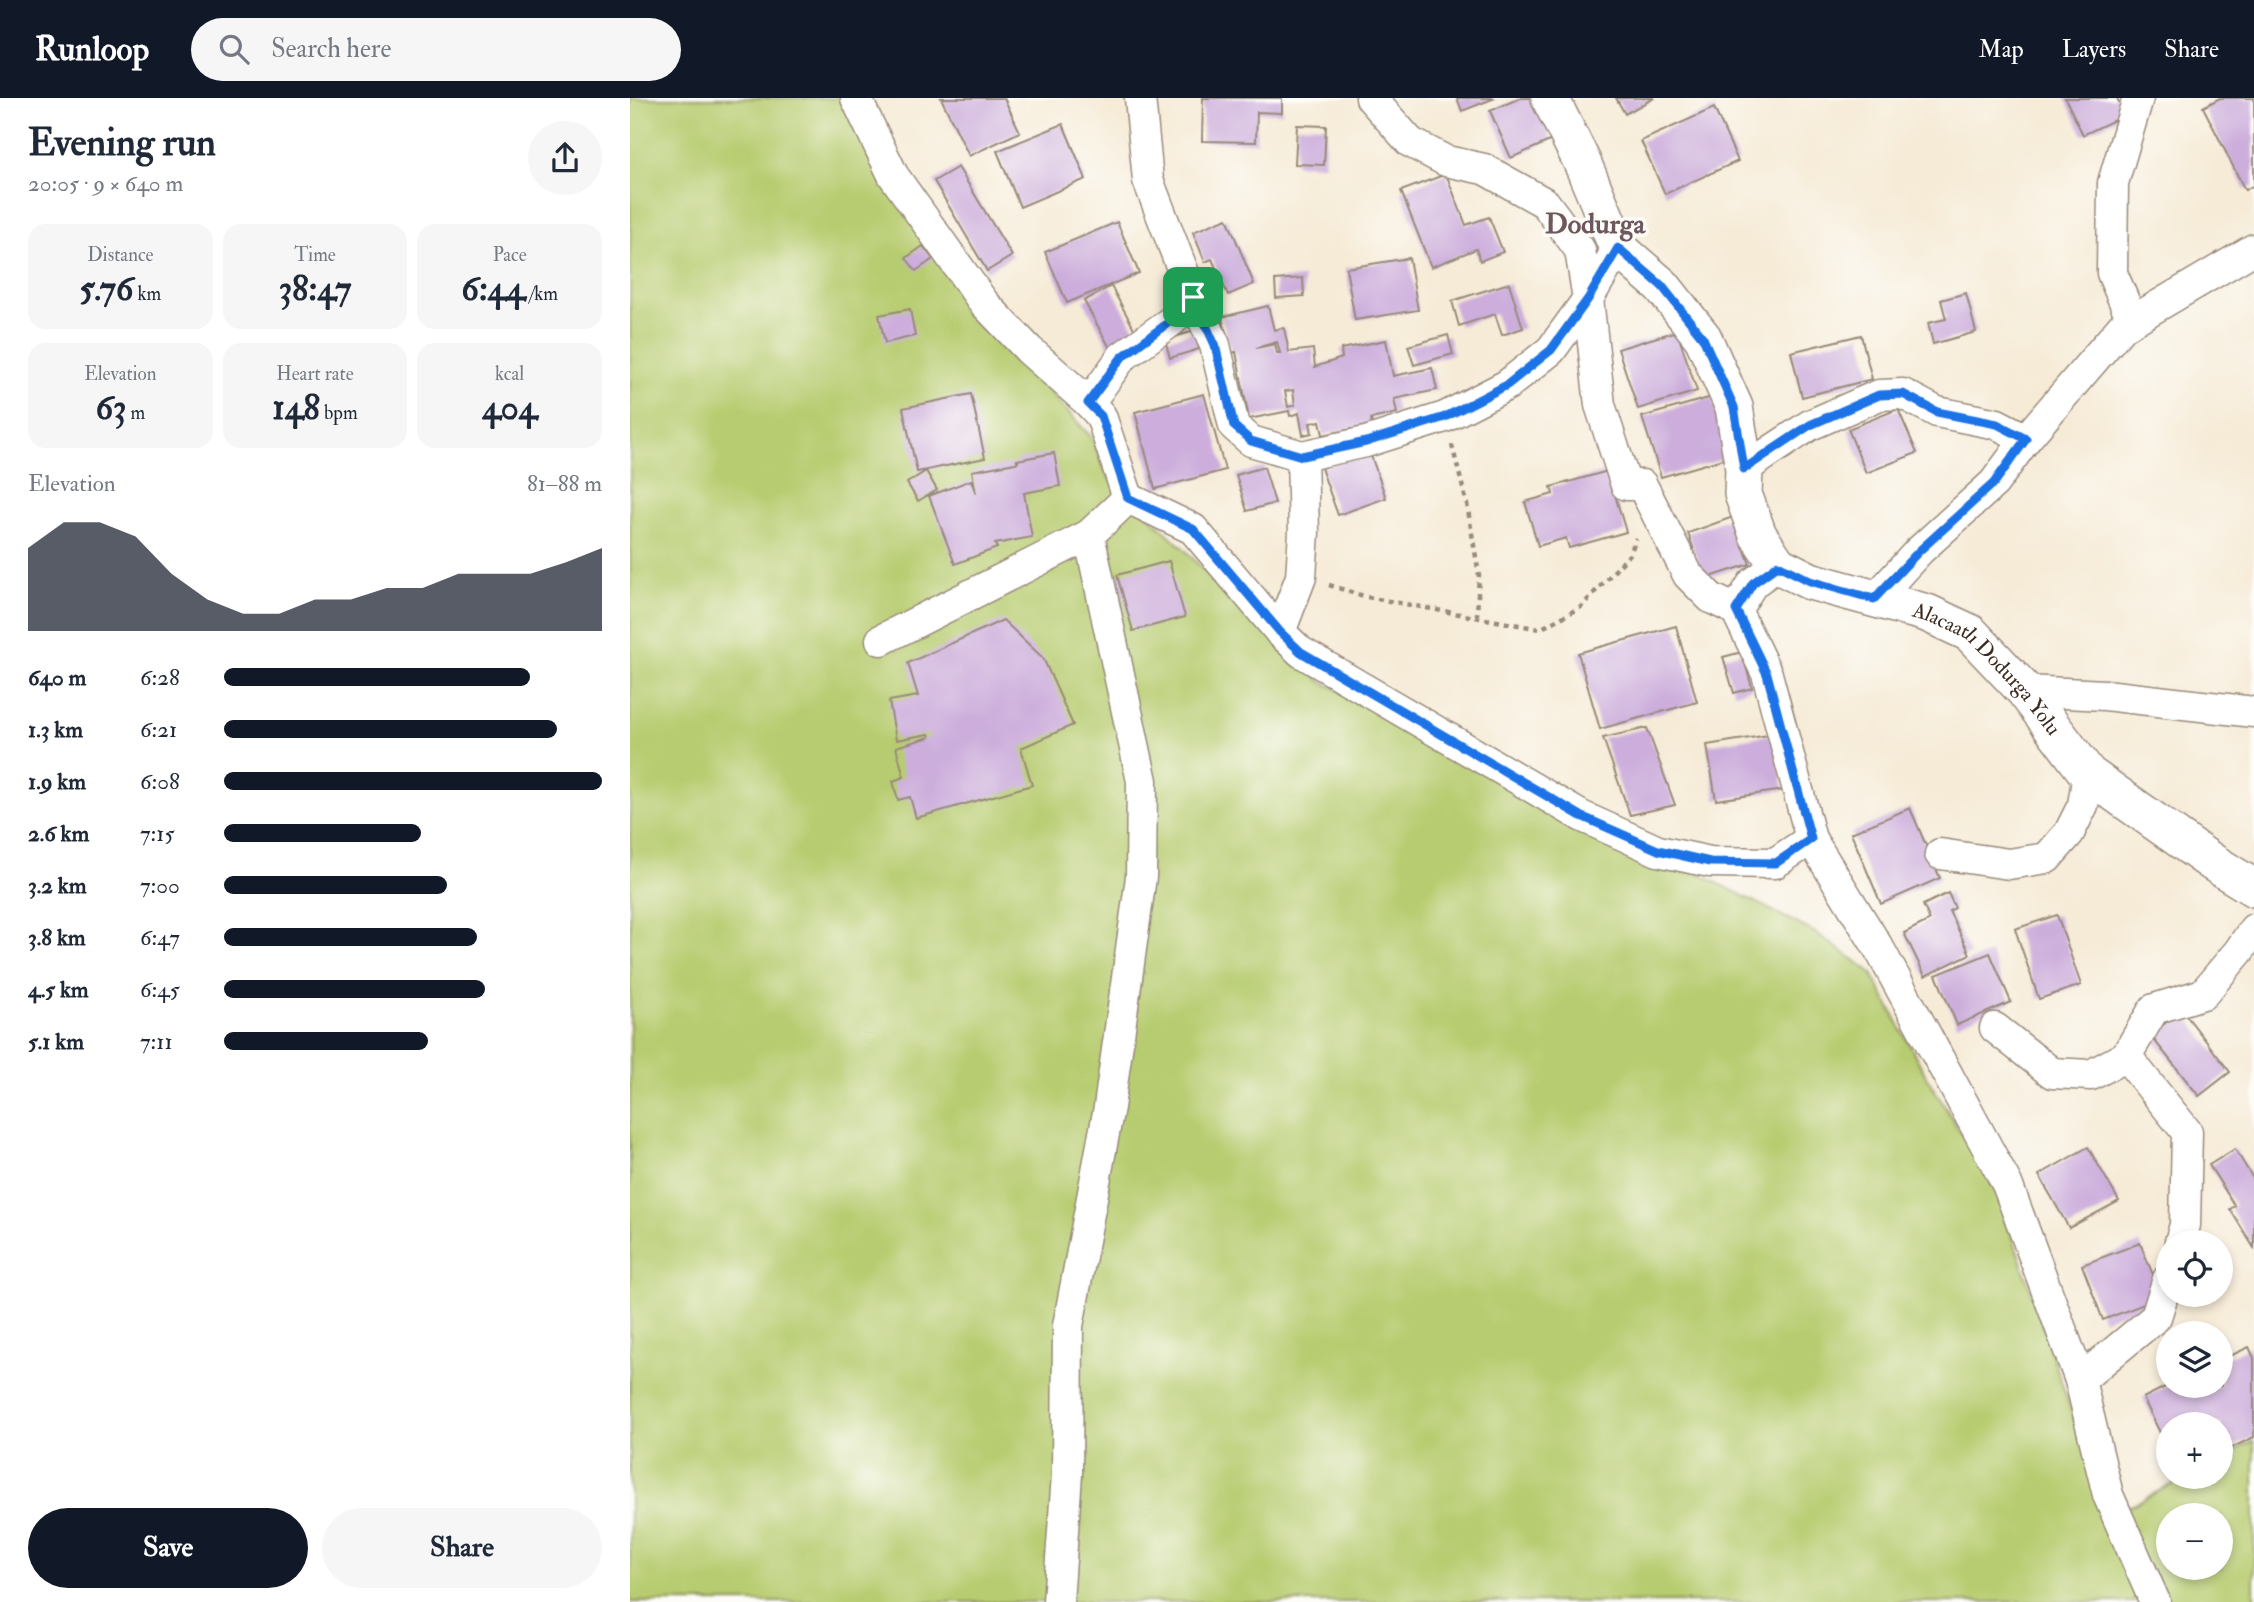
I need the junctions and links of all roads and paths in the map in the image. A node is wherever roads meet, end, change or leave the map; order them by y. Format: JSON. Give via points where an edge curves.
{"nodes":[{"id":1,"x":856,"y":98,"type":"edge"},
{"id":2,"x":1140,"y":98,"type":"edge"},
{"id":3,"x":1371,"y":98,"type":"edge"},
{"id":4,"x":1550,"y":98,"type":"edge"},
{"id":5,"x":2138,"y":98,"type":"edge"},
{"id":6,"x":1618,"y":248,"type":"junction"},
{"id":7,"x":2254,"y":249,"type":"edge"},
{"id":8,"x":1193,"y":297,"type":"junction"},
{"id":9,"x":1588,"y":299,"type":"junction"},
{"id":10,"x":2132,"y":320,"type":"junction"},
{"id":11,"x":1088,"y":403,"type":"junction"},
{"id":12,"x":1445,"y":417,"type":"junction"},
{"id":13,"x":2026,"y":439,"type":"junction"},
{"id":14,"x":1302,"y":456,"type":"junction"},
{"id":15,"x":1744,"y":469,"type":"junction"},
{"id":16,"x":1642,"y":485,"type":"junction"},
{"id":17,"x":1128,"y":498,"type":"junction"},
{"id":18,"x":1089,"y":535,"type":"junction"},
{"id":19,"x":1778,"y":565,"type":"junction"},
{"id":20,"x":1301,"y":577,"type":"junction"},
{"id":21,"x":1874,"y":599,"type":"junction"},
{"id":22,"x":1736,"y":610,"type":"junction"},
{"id":23,"x":1477,"y":616,"type":"junction"},
{"id":24,"x":1280,"y":632,"type":"junction"},
{"id":25,"x":881,"y":640,"type":"dead end"},
{"id":26,"x":2025,"y":691,"type":"junction"},
{"id":27,"x":2254,"y":712,"type":"edge"},
{"id":28,"x":2088,"y":774,"type":"junction"},
{"id":29,"x":1811,"y":839,"type":"junction"},
{"id":30,"x":1940,"y":853,"type":"dead end"},
{"id":31,"x":2254,"y":888,"type":"edge"},
{"id":32,"x":2254,"y":929,"type":"edge"},
{"id":33,"x":1995,"y":1028,"type":"dead end"},
{"id":34,"x":2126,"y":1056,"type":"junction"},
{"id":35,"x":2184,"y":1230,"type":"edge"},
{"id":36,"x":2160,"y":1307,"type":"edge"},
{"id":37,"x":2080,"y":1380,"type":"junction"},
{"id":38,"x":1058,"y":1602,"type":"edge"},
{"id":39,"x":2155,"y":1602,"type":"edge"}],
"edges":[{"from":1,"to":11,"type":"street","via":[[893,175],[984,303]]},
{"from":2,"to":8,"type":"street","via":[[1148,180]]},
{"from":3,"to":9,"type":"street","via":[[1410,142],[1446,161],[1484,169],[1545,203],[1580,250]]},
{"from":4,"to":6,"type":"street","name":"Alacaatlı Dodurga Yolu"},
{"from":5,"to":10,"type":"street","via":[[2113,183],[2112,273]]},
{"from":6,"to":9,"type":"street"},
{"from":6,"to":15,"type":"street","name":"Alacaatlı Dodurga Yolu","via":[[1662,286],[1703,338],[1734,407]]},
{"from":7,"to":10,"type":"street"},
{"from":8,"to":11,"type":"street","via":[[1172,320],[1122,357]]},
{"from":8,"to":14,"type":"street","via":[[1215,345],[1234,426],[1251,441]]},
{"from":9,"to":12,"type":"street","via":[[1551,350],[1507,385]]},
{"from":9,"to":16,"type":"street","via":[[1600,405],[1626,485]]},
{"from":10,"to":13,"type":"street"},
{"from":11,"to":17,"type":"street","via":[[1101,416]]},
{"from":12,"to":14,"type":"street"},
{"from":12,"to":23,"type":"path","via":[[1479,575]]},
{"from":13,"to":15,"type":"street","via":[[1997,424],[1937,412],[1903,394],[1879,395],[1810,425]]},
{"from":13,"to":21,"type":"street","via":[[1994,483]]},
{"from":14,"to":20,"type":"street"},
{"from":15,"to":19,"type":"street","name":"Alacaatlı Dodurga Yolu","via":[[1743,494],[1758,535]]},
{"from":16,"to":22,"type":"street","via":[[1688,575],[1710,598]]},
{"from":16,"to":23,"type":"path","via":[[1642,522],[1630,554],[1581,607],[1540,629]]},
{"from":17,"to":18,"type":"street"},
{"from":17,"to":24,"type":"street","via":[[1193,529]]},
{"from":18,"to":25,"type":"street"},
{"from":18,"to":38,"type":"street","via":[[1142,781],[1141,877],[1109,1107],[1068,1326],[1067,1474]]},
{"from":19,"to":21,"type":"street","name":"Alacaatlı Dodurga Yolu","via":[[1810,581]]},
{"from":19,"to":22,"type":"street","via":[[1753,583]]},
{"from":20,"to":23,"type":"path","via":[[1367,597]]},
{"from":20,"to":24,"type":"street"},
{"from":21,"to":26,"type":"street","name":"Alacaatlı Dodurga Yolu","via":[[1927,613],[1970,633]]},
{"from":22,"to":29,"type":"street","via":[[1767,674]]},
{"from":24,"to":29,"type":"street","via":[[1301,652],[1581,816],[1658,850],[1710,862],[1776,863]]},
{"from":26,"to":27,"type":"street"},
{"from":26,"to":28,"type":"street","name":"Alacaatlı Dodurga Yolu"},
{"from":28,"to":30,"type":"street","via":[[2083,805],[2069,834],[2047,858],[2009,864]]},
{"from":28,"to":31,"type":"street","name":"Alacaatlı Dodurga Yolu"},
{"from":29,"to":37,"type":"street","via":[[1881,952],[2007,1184]]},
{"from":32,"to":34,"type":"street","via":[[2203,994],[2154,1009]]},
{"from":33,"to":34,"type":"street","via":[[2052,1073],[2091,1075]]},
{"from":34,"to":35,"type":"street","via":[[2187,1132]]},
{"from":36,"to":37,"type":"street","via":[[2157,1317]]},
{"from":37,"to":39,"type":"street","via":[[2108,1494]]}]}
